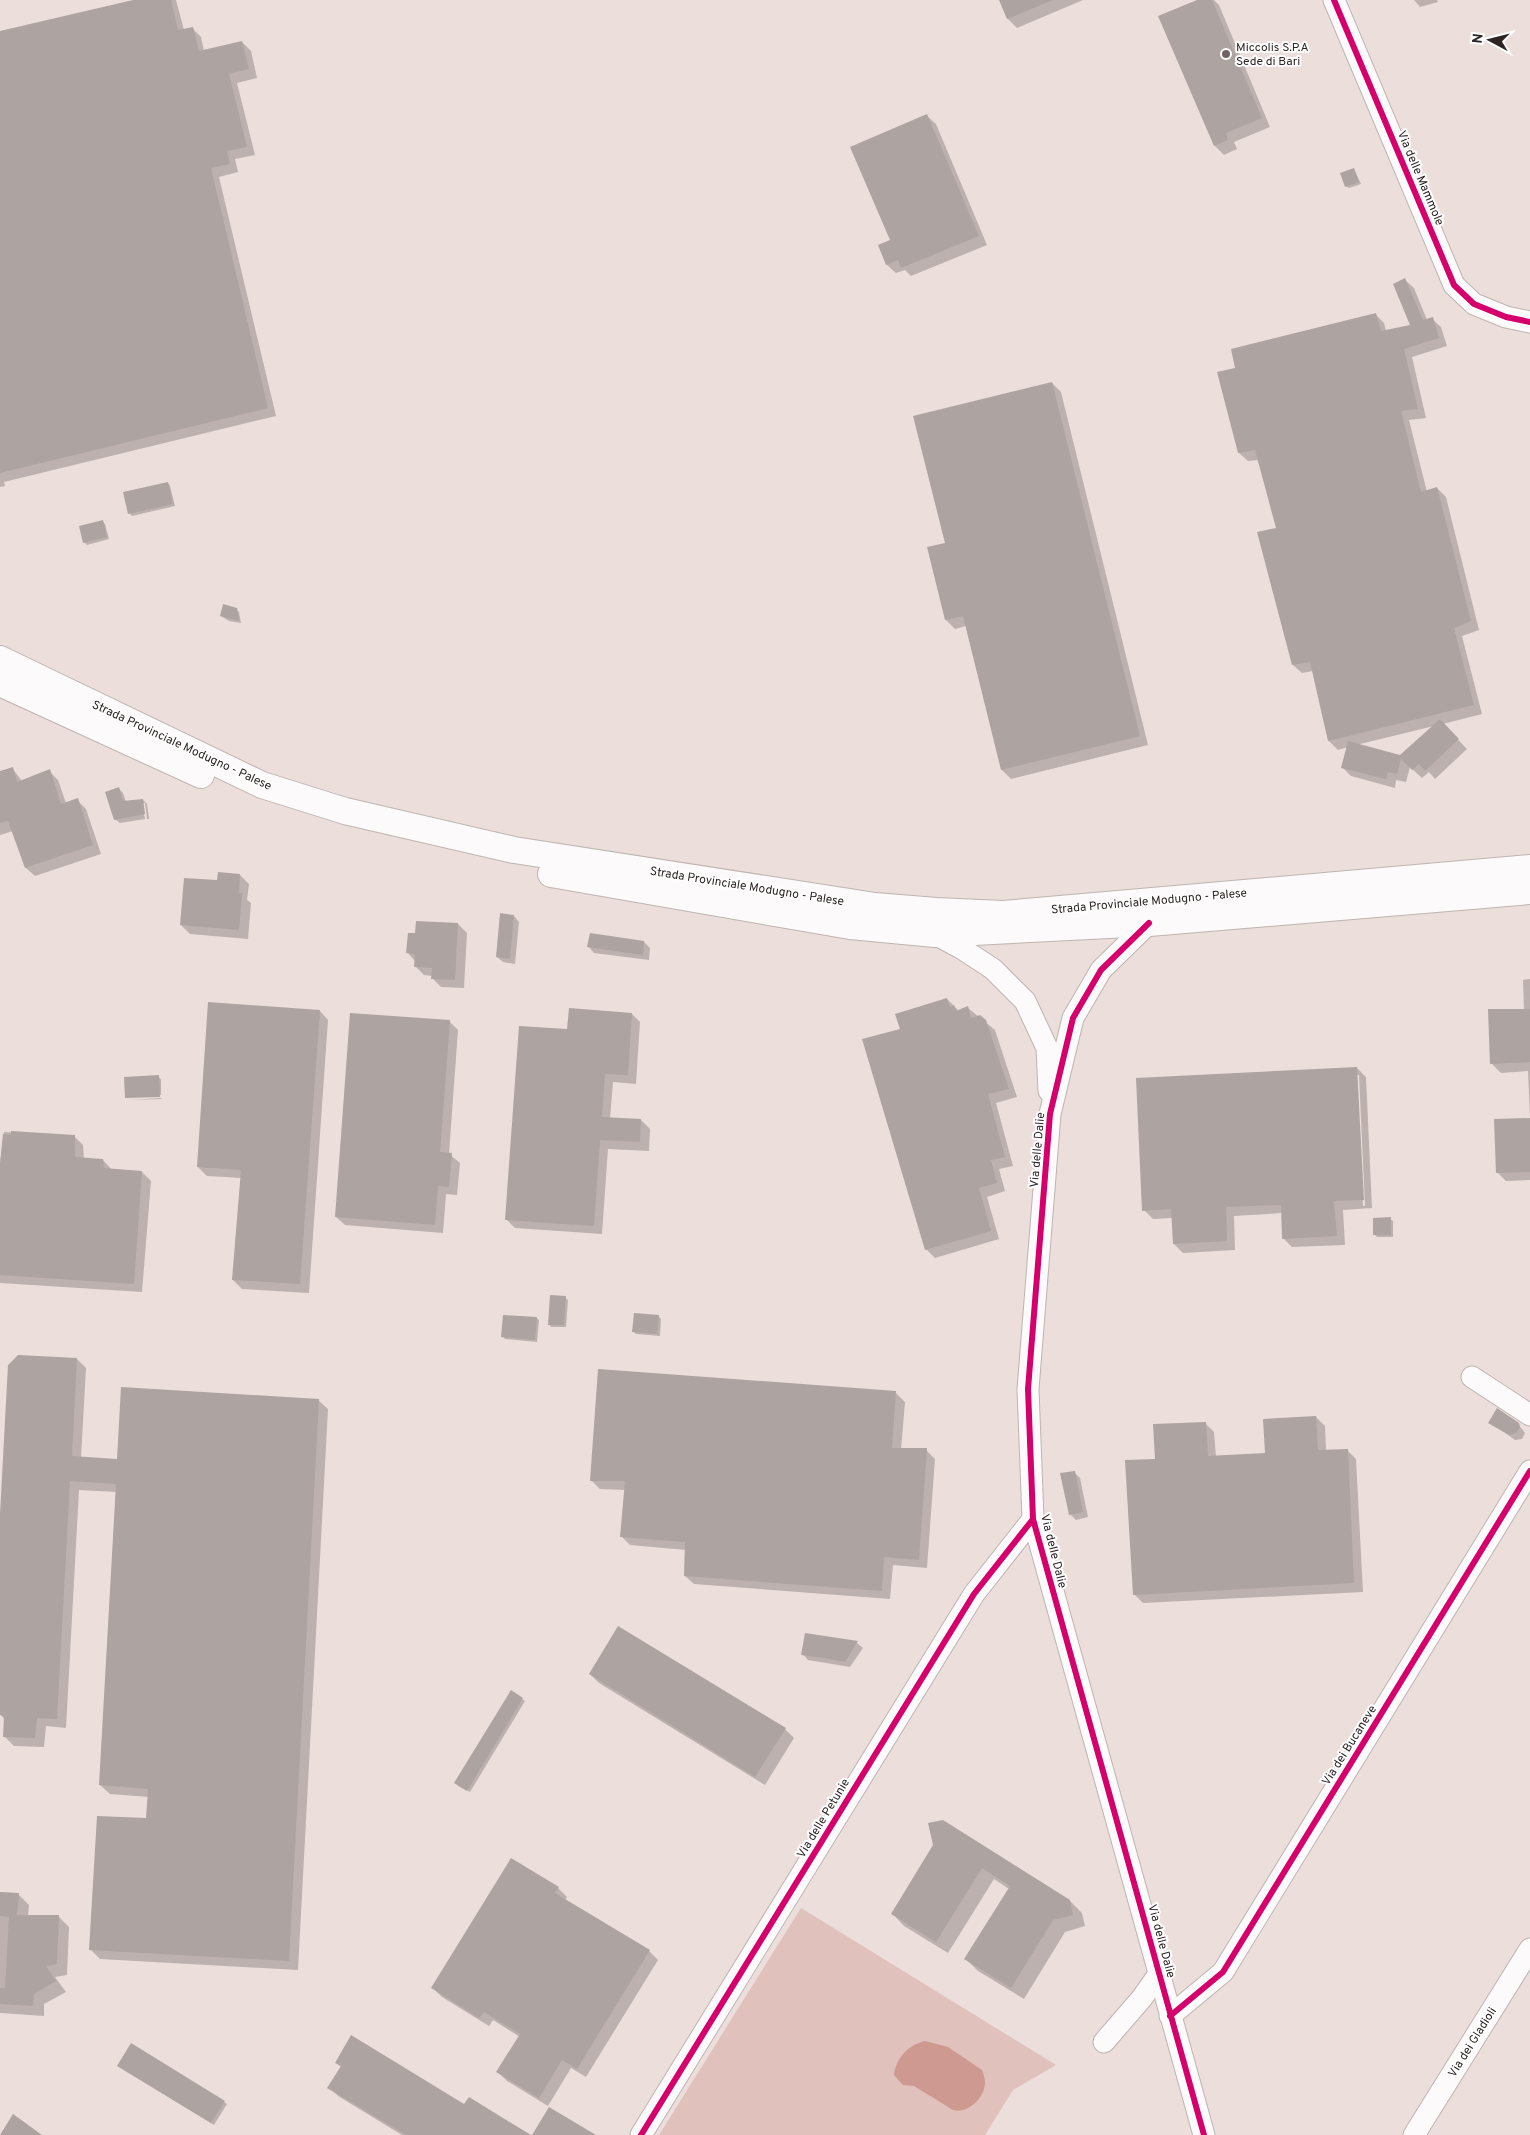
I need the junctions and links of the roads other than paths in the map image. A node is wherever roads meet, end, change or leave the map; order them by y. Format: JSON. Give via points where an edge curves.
{"nodes":[{"id":1,"x":1334,"y":0,"type":"edge"},
{"id":2,"x":1530,"y":322,"type":"edge"},
{"id":3,"x":0,"y":659,"type":"edge"},
{"id":4,"x":0,"y":682,"type":"edge"},
{"id":5,"x":1530,"y":868,"type":"edge"},
{"id":6,"x":1530,"y":891,"type":"edge"},
{"id":7,"x":1149,"y":923,"type":"junction"},
{"id":8,"x":935,"y":934,"type":"junction"},
{"id":9,"x":1050,"y":1114,"type":"junction"},
{"id":10,"x":1472,"y":1377,"type":"dead end"},
{"id":11,"x":1530,"y":1415,"type":"edge"},
{"id":12,"x":1530,"y":1472,"type":"edge"},
{"id":13,"x":1033,"y":1519,"type":"junction"},
{"id":14,"x":1530,"y":1949,"type":"edge"},
{"id":15,"x":1159,"y":1974,"type":"junction"},
{"id":16,"x":1170,"y":2016,"type":"junction"},
{"id":17,"x":1104,"y":2042,"type":"dead end"},
{"id":18,"x":641,"y":2135,"type":"edge"},
{"id":19,"x":1204,"y":2135,"type":"edge"},
{"id":20,"x":1414,"y":2135,"type":"edge"}],
"edges":[{"from":1,"to":2,"type":"street","name":"Via delle Mammole","via":[[1454,285],[1474,304],[1506,317]]},
{"from":3,"to":5,"type":"main road","name":"Strada Provinciale Modugno - Palese","via":[[262,785],[345,811],[514,850],[875,906],[1003,914]]},
{"from":4,"to":8,"type":"main road","name":"Strada Provinciale Modugno - Palese","via":[[256,801],[340,827],[511,867],[850,926]]},
{"from":6,"to":7,"type":"main road","name":"Strada Provinciale Modugno - Palese"},
{"from":7,"to":8,"type":"main road","name":"Strada Provinciale Modugno - Palese"},
{"from":7,"to":9,"type":"street","name":"Via delle Dalie","via":[[1101,970],[1074,1018]]},
{"from":8,"to":9,"type":"street","via":[[993,969],[1025,1001],[1047,1048]]},
{"from":9,"to":13,"type":"street","name":"Via delle Dalie","via":[[1028,1389]]},
{"from":10,"to":11,"type":"street"},
{"from":12,"to":16,"type":"street","name":"Via dei Bucaneve","via":[[1223,1972]]},
{"from":13,"to":15,"type":"street","name":"Via delle Dalie"},
{"from":13,"to":18,"type":"street","name":"Via delle Petunie","via":[[974,1594]]},
{"from":14,"to":20,"type":"street","name":"Via dei Gladioli"},
{"from":15,"to":16,"type":"street","name":"Via delle Dalie"},
{"from":15,"to":17,"type":"street"},
{"from":16,"to":19,"type":"street","name":"Via delle Dalie"}]}
